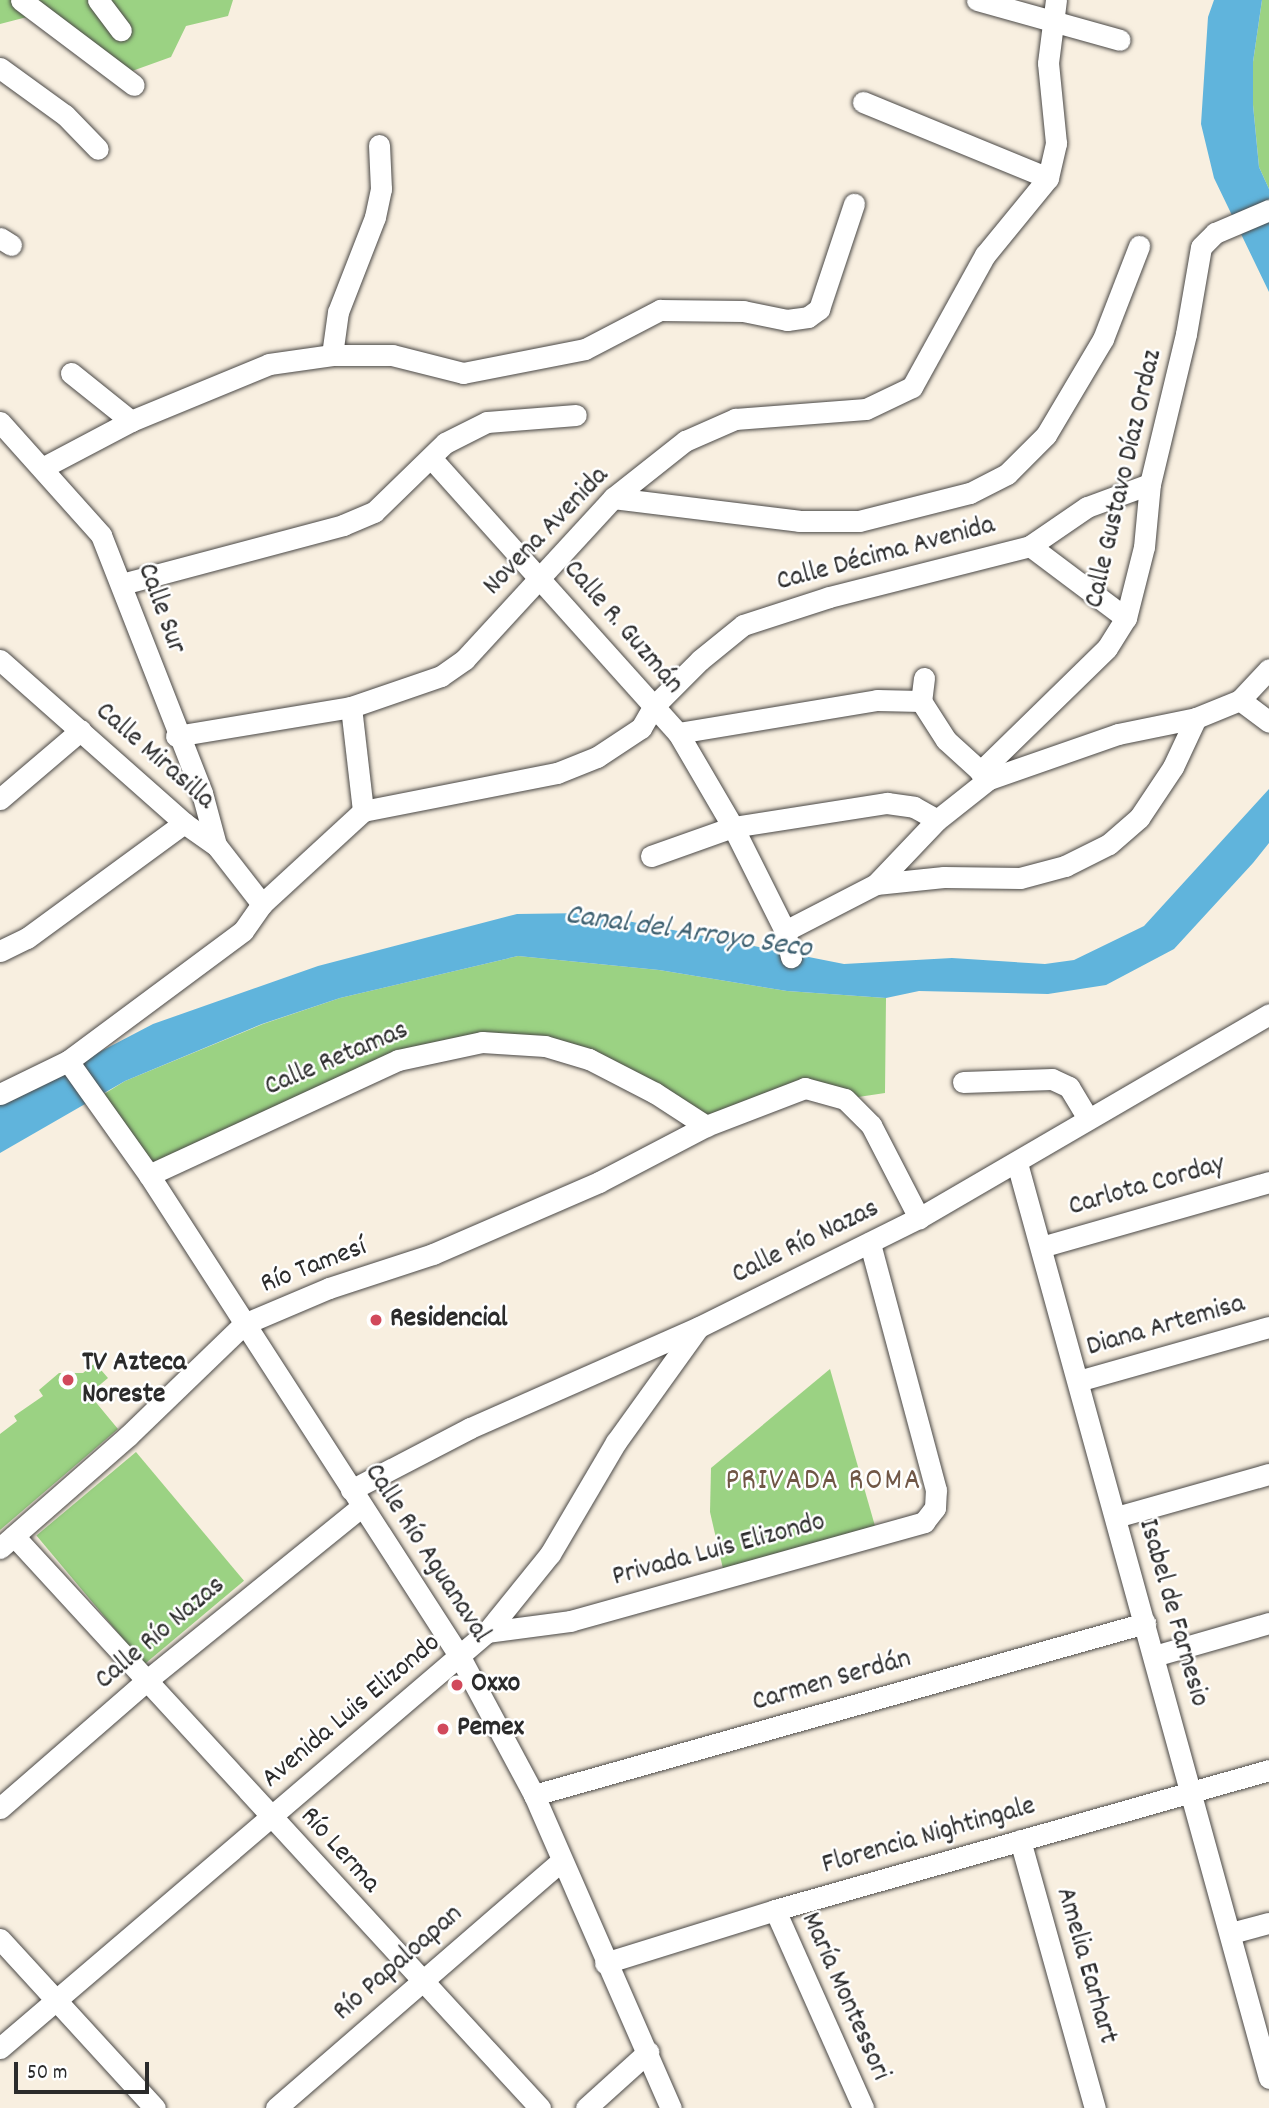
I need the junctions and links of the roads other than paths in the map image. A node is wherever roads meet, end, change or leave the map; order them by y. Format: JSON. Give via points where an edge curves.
{"nodes":[{"id":1,"x":21,"y":0,"type":"edge"},
{"id":2,"x":99,"y":0,"type":"edge"},
{"id":3,"x":977,"y":0,"type":"edge"},
{"id":4,"x":1056,"y":0,"type":"edge"},
{"id":5,"x":1053,"y":23,"type":"junction"},
{"id":6,"x":121,"y":30,"type":"dead end"},
{"id":7,"x":1120,"y":40,"type":"dead end"},
{"id":8,"x":0,"y":68,"type":"edge"},
{"id":9,"x":134,"y":85,"type":"dead end"},
{"id":10,"x":863,"y":102,"type":"dead end"},
{"id":11,"x":379,"y":145,"type":"dead end"},
{"id":12,"x":98,"y":149,"type":"dead end"},
{"id":13,"x":1048,"y":177,"type":"junction"},
{"id":14,"x":854,"y":204,"type":"dead end"},
{"id":15,"x":1269,"y":210,"type":"edge"},
{"id":16,"x":1139,"y":246,"type":"dead end"},
{"id":17,"x":332,"y":355,"type":"junction"},
{"id":18,"x":71,"y":373,"type":"dead end"},
{"id":19,"x":576,"y":415,"type":"dead end"},
{"id":20,"x":131,"y":421,"type":"junction"},
{"id":21,"x":0,"y":422,"type":"edge"},
{"id":22,"x":432,"y":459,"type":"junction"},
{"id":23,"x":42,"y":468,"type":"junction"},
{"id":24,"x":1150,"y":484,"type":"junction"},
{"id":25,"x":613,"y":498,"type":"junction"},
{"id":26,"x":1030,"y":546,"type":"junction"},
{"id":27,"x":541,"y":578,"type":"junction"},
{"id":28,"x":122,"y":584,"type":"junction"},
{"id":29,"x":1126,"y":618,"type":"junction"},
{"id":30,"x":0,"y":660,"type":"edge"},
{"id":31,"x":1269,"y":669,"type":"edge"},
{"id":32,"x":924,"y":678,"type":"dead end"},
{"id":33,"x":1240,"y":700,"type":"junction"},
{"id":34,"x":920,"y":701,"type":"junction"},
{"id":35,"x":351,"y":707,"type":"junction"},
{"id":36,"x":653,"y":707,"type":"junction"},
{"id":37,"x":1196,"y":718,"type":"junction"},
{"id":38,"x":1269,"y":722,"type":"edge"},
{"id":39,"x":81,"y":730,"type":"junction"},
{"id":40,"x":678,"y":733,"type":"junction"},
{"id":41,"x":176,"y":736,"type":"junction"},
{"id":42,"x":985,"y":775,"type":"junction"},
{"id":43,"x":0,"y":799,"type":"edge"},
{"id":44,"x":363,"y":811,"type":"junction"},
{"id":45,"x":937,"y":820,"type":"junction"},
{"id":46,"x":184,"y":823,"type":"junction"},
{"id":47,"x":733,"y":827,"type":"junction"},
{"id":48,"x":216,"y":845,"type":"junction"},
{"id":49,"x":651,"y":856,"type":"dead end"},
{"id":50,"x":876,"y":884,"type":"junction"},
{"id":51,"x":262,"y":904,"type":"junction"},
{"id":52,"x":785,"y":931,"type":"junction"},
{"id":53,"x":0,"y":951,"type":"edge"},
{"id":54,"x":790,"y":957,"type":"dead end"},
{"id":55,"x":1269,"y":1014,"type":"edge"},
{"id":56,"x":70,"y":1064,"type":"junction"},
{"id":57,"x":963,"y":1082,"type":"dead end"},
{"id":58,"x":0,"y":1094,"type":"edge"},
{"id":59,"x":1088,"y":1119,"type":"junction"},
{"id":60,"x":706,"y":1126,"type":"junction"},
{"id":61,"x":1017,"y":1163,"type":"junction"},
{"id":62,"x":149,"y":1175,"type":"junction"},
{"id":63,"x":1269,"y":1182,"type":"edge"},
{"id":64,"x":919,"y":1218,"type":"junction"},
{"id":65,"x":870,"y":1243,"type":"junction"},
{"id":66,"x":1041,"y":1247,"type":"junction"},
{"id":67,"x":244,"y":1324,"type":"junction"},
{"id":68,"x":699,"y":1326,"type":"junction"},
{"id":69,"x":1269,"y":1327,"type":"edge"},
{"id":70,"x":1078,"y":1381,"type":"junction"},
{"id":71,"x":1269,"y":1475,"type":"edge"},
{"id":72,"x":356,"y":1499,"type":"junction"},
{"id":73,"x":1116,"y":1517,"type":"junction"},
{"id":74,"x":7,"y":1542,"type":"edge"},
{"id":75,"x":1145,"y":1623,"type":"junction"},
{"id":76,"x":1269,"y":1623,"type":"edge"},
{"id":77,"x":487,"y":1632,"type":"junction"},
{"id":78,"x":1154,"y":1656,"type":"junction"},
{"id":79,"x":460,"y":1657,"type":"junction"},
{"id":80,"x":146,"y":1681,"type":"junction"},
{"id":81,"x":1269,"y":1770,"type":"edge"},
{"id":82,"x":1193,"y":1790,"type":"junction"},
{"id":83,"x":534,"y":1795,"type":"junction"},
{"id":84,"x":0,"y":1808,"type":"edge"},
{"id":85,"x":271,"y":1817,"type":"junction"},
{"id":86,"x":1020,"y":1840,"type":"junction"},
{"id":87,"x":560,"y":1862,"type":"junction"},
{"id":88,"x":775,"y":1910,"type":"junction"},
{"id":89,"x":1269,"y":1923,"type":"edge"},
{"id":90,"x":1231,"y":1933,"type":"junction"},
{"id":91,"x":0,"y":1939,"type":"edge"},
{"id":92,"x":605,"y":1963,"type":"junction"},
{"id":93,"x":420,"y":1982,"type":"junction"},
{"id":94,"x":55,"y":2001,"type":"junction"},
{"id":95,"x":0,"y":2048,"type":"edge"},
{"id":96,"x":648,"y":2052,"type":"junction"},
{"id":97,"x":1268,"y":2073,"type":"edge"},
{"id":98,"x":155,"y":2108,"type":"edge"},
{"id":99,"x":276,"y":2108,"type":"edge"},
{"id":100,"x":540,"y":2108,"type":"edge"},
{"id":101,"x":586,"y":2108,"type":"edge"},
{"id":102,"x":671,"y":2108,"type":"edge"},
{"id":103,"x":863,"y":2108,"type":"edge"},
{"id":104,"x":1095,"y":2108,"type":"edge"}],
"edges":[{"from":1,"to":9,"type":"street"},
{"from":2,"to":6,"type":"street"},
{"from":3,"to":5,"type":"street"},
{"from":4,"to":5,"type":"street","name":"Novena Avenida"},
{"from":5,"to":7,"type":"street"},
{"from":5,"to":13,"type":"street","name":"Novena Avenida","via":[[1048,63],[1056,143]]},
{"from":8,"to":12,"type":"street","via":[[65,115]]},
{"from":10,"to":13,"type":"street"},
{"from":11,"to":17,"type":"street","via":[[381,188],[375,217],[338,312]]},
{"from":13,"to":25,"type":"street","name":"Novena Avenida","via":[[985,255],[912,387],[866,409],[735,419],[711,426]]},
{"from":14,"to":17,"type":"street","via":[[819,309],[808,317],[787,320],[743,311],[660,310],[585,349],[463,373],[392,355]]},
{"from":15,"to":24,"type":"street","name":"Calle Gustavo Díaz Ordaz","via":[[1215,233],[1201,247],[1186,334]]},
{"from":16,"to":25,"type":"street","via":[[1103,339],[1046,435],[1007,474],[971,494],[859,521],[799,521]]},
{"from":17,"to":20,"type":"street","via":[[269,364]]},
{"from":18,"to":20,"type":"street"},
{"from":19,"to":22,"type":"street","via":[[487,422],[445,443]]},
{"from":20,"to":23,"type":"street"},
{"from":21,"to":23,"type":"street","name":"Calle Sur"},
{"from":22,"to":27,"type":"street","name":"Calle R. Guzmán"},
{"from":22,"to":28,"type":"street","via":[[374,512],[343,525]]},
{"from":23,"to":28,"type":"street","name":"Calle Sur","via":[[100,535]]},
{"from":24,"to":26,"type":"street","name":"Calle Décima Avenida","via":[[1087,507]]},
{"from":24,"to":29,"type":"street","name":"Calle Gustavo Díaz Ordaz","via":[[1144,547]]},
{"from":25,"to":27,"type":"street","name":"Novena Avenida"},
{"from":26,"to":29,"type":"street"},
{"from":26,"to":36,"type":"street","name":"Calle Décima Avenida","via":[[829,597],[743,625]]},
{"from":27,"to":35,"type":"street","name":"Novena Avenida","via":[[465,659],[441,676]]},
{"from":27,"to":36,"type":"street","name":"Calle R. Guzmán"},
{"from":28,"to":41,"type":"street","name":"Calle Sur"},
{"from":29,"to":42,"type":"street","name":"Calle Gustavo Díaz Ordaz","via":[[1107,648]]},
{"from":30,"to":39,"type":"street","name":"Calle Mirasilla"},
{"from":31,"to":33,"type":"street"},
{"from":32,"to":34,"type":"street"},
{"from":33,"to":37,"type":"street"},
{"from":33,"to":38,"type":"street"},
{"from":34,"to":40,"type":"street","via":[[877,700]]},
{"from":34,"to":42,"type":"street","via":[[946,740]]},
{"from":35,"to":41,"type":"street","name":"Novena Avenida"},
{"from":35,"to":44,"type":"street"},
{"from":36,"to":40,"type":"street","name":"Calle R. Guzmán"},
{"from":36,"to":44,"type":"street","name":"Calle Décima Avenida","via":[[640,728],[621,744],[557,773]]},
{"from":37,"to":42,"type":"street","via":[[1118,734]]},
{"from":37,"to":50,"type":"street","via":[[1173,767],[1139,818],[1109,844],[1065,866],[1020,878],[944,877]]},
{"from":39,"to":43,"type":"street"},
{"from":39,"to":46,"type":"street","name":"Calle Mirasilla"},
{"from":40,"to":47,"type":"street","name":"Calle R. Guzmán"},
{"from":41,"to":48,"type":"street","name":"Calle Sur","via":[[202,793]]},
{"from":42,"to":45,"type":"street"},
{"from":44,"to":51,"type":"street"},
{"from":45,"to":47,"type":"street","via":[[914,807],[887,803]]},
{"from":45,"to":50,"type":"street"},
{"from":46,"to":48,"type":"street","name":"Calle Mirasilla"},
{"from":46,"to":53,"type":"street","via":[[27,938]]},
{"from":47,"to":49,"type":"street"},
{"from":47,"to":52,"type":"street","name":"Calle R. Guzmán"},
{"from":48,"to":51,"type":"street","name":"Calle Mirasilla"},
{"from":50,"to":52,"type":"street"},
{"from":51,"to":56,"type":"street","via":[[243,931]]},
{"from":52,"to":54,"type":"street","name":"Calle R. Guzmán"},
{"from":55,"to":59,"type":"street","name":"Calle Río Nazas"},
{"from":56,"to":58,"type":"street"},
{"from":56,"to":62,"type":"street","name":"Calle Río Aguanaval"},
{"from":57,"to":59,"type":"street","via":[[1052,1079],[1069,1087]]},
{"from":59,"to":61,"type":"street","name":"Calle Río Nazas"},
{"from":60,"to":62,"type":"street","name":"Calle Retamas","via":[[656,1093],[589,1059],[544,1046],[482,1042],[398,1060]]},
{"from":60,"to":64,"type":"street","name":"Río Tamesí","via":[[805,1088],[825,1090],[845,1099],[871,1125]]},
{"from":60,"to":67,"type":"street","name":"Río Tamesí","via":[[599,1182],[456,1244],[329,1287]]},
{"from":61,"to":64,"type":"street","name":"Calle Río Nazas"},
{"from":61,"to":66,"type":"street","name":"Isabel de Farnesio"},
{"from":62,"to":67,"type":"street","name":"Calle Río Aguanaval"},
{"from":63,"to":66,"type":"street","name":"Carlota Corday"},
{"from":64,"to":65,"type":"street","name":"Calle Río Nazas"},
{"from":65,"to":68,"type":"street","name":"Calle Río Nazas"},
{"from":65,"to":77,"type":"street","name":"Privada Luis Elizondo","via":[[936,1490],[935,1508],[924,1522],[570,1620]]},
{"from":66,"to":70,"type":"street","name":"Isabel de Farnesio"},
{"from":67,"to":72,"type":"street","name":"Calle Río Aguanaval"},
{"from":67,"to":74,"type":"street","name":"Río Tamesí"},
{"from":68,"to":72,"type":"street","name":"Calle Río Nazas","via":[[494,1417]]},
{"from":68,"to":77,"type":"street","name":"Avenida Luis Elizondo","via":[[616,1442],[550,1554]]},
{"from":69,"to":70,"type":"street","name":"Diana Artemisa"},
{"from":70,"to":73,"type":"street","name":"Isabel de Farnesio"},
{"from":71,"to":73,"type":"street"},
{"from":72,"to":79,"type":"street","name":"Calle Río Aguanaval"},
{"from":72,"to":80,"type":"street","name":"Calle Río Nazas"},
{"from":73,"to":75,"type":"street","name":"Isabel de Farnesio"},
{"from":74,"to":80,"type":"street","name":"Río Lerma"},
{"from":75,"to":78,"type":"street","name":"Isabel de Farnesio"},
{"from":75,"to":83,"type":"street","name":"Carmen Serdán"},
{"from":76,"to":78,"type":"street"},
{"from":77,"to":79,"type":"street","name":"Avenida Luis Elizondo"},
{"from":78,"to":82,"type":"street","name":"Isabel de Farnesio"},
{"from":79,"to":83,"type":"street","name":"Calle Río Aguanaval"},
{"from":79,"to":85,"type":"street","name":"Avenida Luis Elizondo"},
{"from":80,"to":84,"type":"street","name":"Calle Río Nazas"},
{"from":80,"to":85,"type":"street","name":"Río Lerma"},
{"from":81,"to":82,"type":"street","name":"Florencia Nightingale"},
{"from":82,"to":86,"type":"street","name":"Florencia Nightingale"},
{"from":82,"to":90,"type":"street","name":"Isabel de Farnesio"},
{"from":83,"to":87,"type":"street","name":"Calle Río Aguanaval"},
{"from":85,"to":93,"type":"street","name":"Río Lerma"},
{"from":85,"to":94,"type":"street","name":"Avenida Luis Elizondo"},
{"from":86,"to":88,"type":"street","name":"Florencia Nightingale"},
{"from":86,"to":104,"type":"street","name":"Amelia Earhart"},
{"from":87,"to":92,"type":"street","name":"Calle Río Aguanaval"},
{"from":87,"to":93,"type":"street","name":"Río Papaloapan"},
{"from":88,"to":92,"type":"street","name":"Florencia Nightingale"},
{"from":88,"to":103,"type":"street","name":"María Montessori"},
{"from":89,"to":90,"type":"street"},
{"from":90,"to":97,"type":"street","name":"Isabel de Farnesio"},
{"from":91,"to":94,"type":"street"},
{"from":92,"to":96,"type":"street","name":"Calle Río Aguanaval"},
{"from":93,"to":99,"type":"street","name":"Río Papaloapan"},
{"from":93,"to":100,"type":"street","name":"Río Lerma"},
{"from":94,"to":95,"type":"street","name":"Avenida Luis Elizondo"},
{"from":94,"to":98,"type":"street"},
{"from":96,"to":101,"type":"street"},
{"from":96,"to":102,"type":"street","name":"Calle Río Aguanaval"}]}
